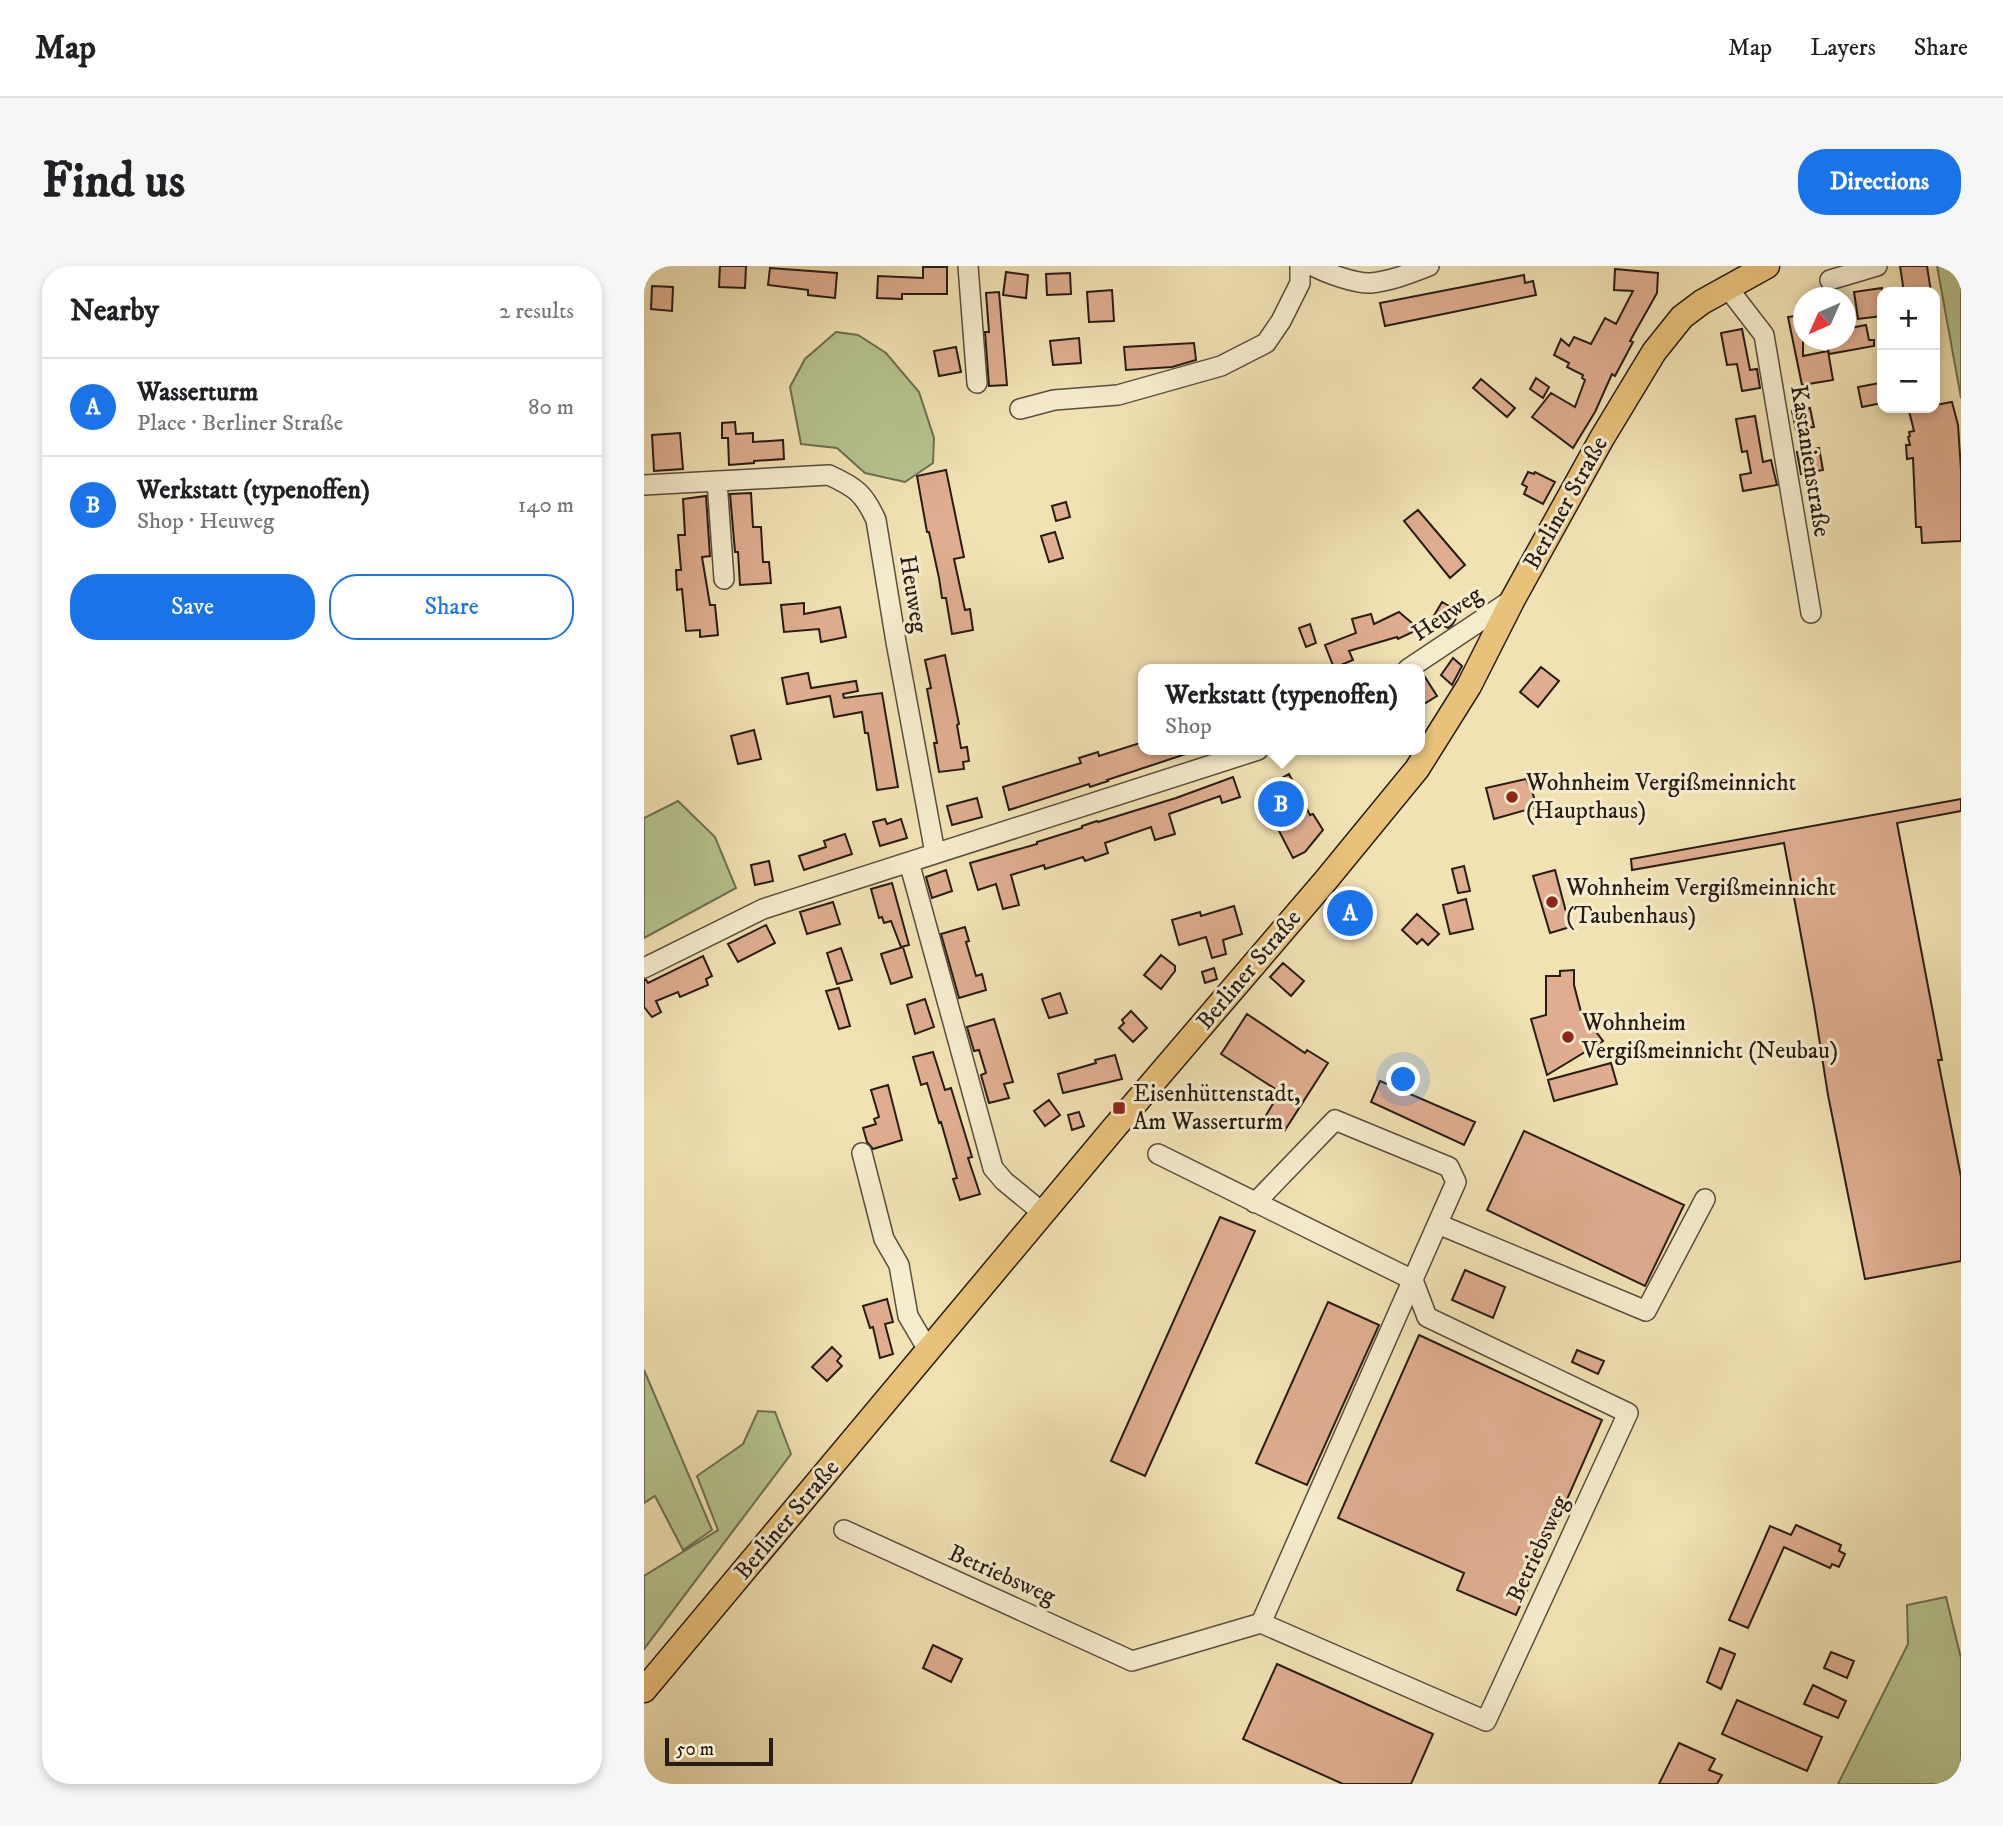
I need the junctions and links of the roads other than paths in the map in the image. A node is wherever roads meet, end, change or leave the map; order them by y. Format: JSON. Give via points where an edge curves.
{"nodes":[{"id":1,"x":968,"y":266,"type":"edge"},
{"id":2,"x":1300,"y":266,"type":"edge"},
{"id":3,"x":1313,"y":266,"type":"edge"},
{"id":4,"x":1429,"y":266,"type":"edge"},
{"id":5,"x":1877,"y":266,"type":"edge"},
{"id":6,"x":1761,"y":268,"type":"edge"},
{"id":7,"x":1830,"y":280,"type":"dead end"},
{"id":8,"x":1727,"y":287,"type":"junction"},
{"id":9,"x":977,"y":383,"type":"dead end"},
{"id":10,"x":1020,"y":409,"type":"dead end"},
{"id":11,"x":717,"y":481,"type":"junction"},
{"id":12,"x":644,"y":485,"type":"edge"},
{"id":13,"x":724,"y":579,"type":"dead end"},
{"id":14,"x":1513,"y":599,"type":"junction"},
{"id":15,"x":1811,"y":613,"type":"dead end"},
{"id":16,"x":1416,"y":664,"type":"edge"},
{"id":17,"x":1242,"y":755,"type":"edge"},
{"id":18,"x":935,"y":853,"type":"junction"},
{"id":19,"x":909,"y":862,"type":"junction"},
{"id":20,"x":644,"y":968,"type":"edge"},
{"id":21,"x":862,"y":1153,"type":"dead end"},
{"id":22,"x":1158,"y":1154,"type":"dead end"},
{"id":23,"x":1705,"y":1199,"type":"dead end"},
{"id":24,"x":1255,"y":1203,"type":"junction"},
{"id":25,"x":1043,"y":1213,"type":"junction"},
{"id":26,"x":1438,"y":1224,"type":"junction"},
{"id":27,"x":1413,"y":1280,"type":"junction"},
{"id":28,"x":928,"y":1350,"type":"junction"},
{"id":29,"x":844,"y":1530,"type":"dead end"},
{"id":30,"x":1261,"y":1623,"type":"junction"},
{"id":31,"x":644,"y":1690,"type":"edge"}],
"edges":[{"from":1,"to":9,"type":"street"},
{"from":2,"to":10,"type":"street","via":[[1300,283],[1266,344],[1221,366],[1118,395],[1054,400]]},
{"from":3,"to":4,"type":"street","via":[[1369,283]]},
{"from":5,"to":7,"type":"street"},
{"from":6,"to":8,"type":"main road","name":"Berliner Straße"},
{"from":8,"to":14,"type":"main road","name":"Berliner Straße","via":[[1682,317],[1654,352]]},
{"from":8,"to":15,"type":"street","name":"Kastanienstraße","via":[[1764,335]]},
{"from":11,"to":12,"type":"street","name":"Heuweg"},
{"from":11,"to":13,"type":"street"},
{"from":11,"to":18,"type":"street","name":"Heuweg","via":[[829,475],[852,485],[868,502],[876,520]]},
{"from":14,"to":16,"type":"street","name":"Heuweg"},
{"from":14,"to":25,"type":"main road","name":"Berliner Straße","via":[[1469,686],[1417,769]]},
{"from":17,"to":18,"type":"street"},
{"from":18,"to":19,"type":"street"},
{"from":19,"to":20,"type":"street","via":[[764,909]]},
{"from":19,"to":25,"type":"street","via":[[993,1168]]},
{"from":21,"to":28,"type":"street","via":[[884,1239],[899,1265],[908,1316]]},
{"from":22,"to":24,"type":"street"},
{"from":23,"to":26,"type":"street","via":[[1646,1311]]},
{"from":24,"to":26,"type":"street","via":[[1335,1120],[1449,1167],[1456,1182]]},
{"from":24,"to":27,"type":"street"},
{"from":25,"to":28,"type":"main road","name":"Berliner Straße"},
{"from":26,"to":27,"type":"street"},
{"from":27,"to":30,"type":"street"},
{"from":27,"to":30,"type":"street","name":"Betriebsweg","via":[[1427,1317],[1628,1413],[1486,1721]]},
{"from":28,"to":31,"type":"main road","name":"Berliner Straße"},
{"from":29,"to":30,"type":"street","name":"Betriebsweg","via":[[1132,1661]]}]}
